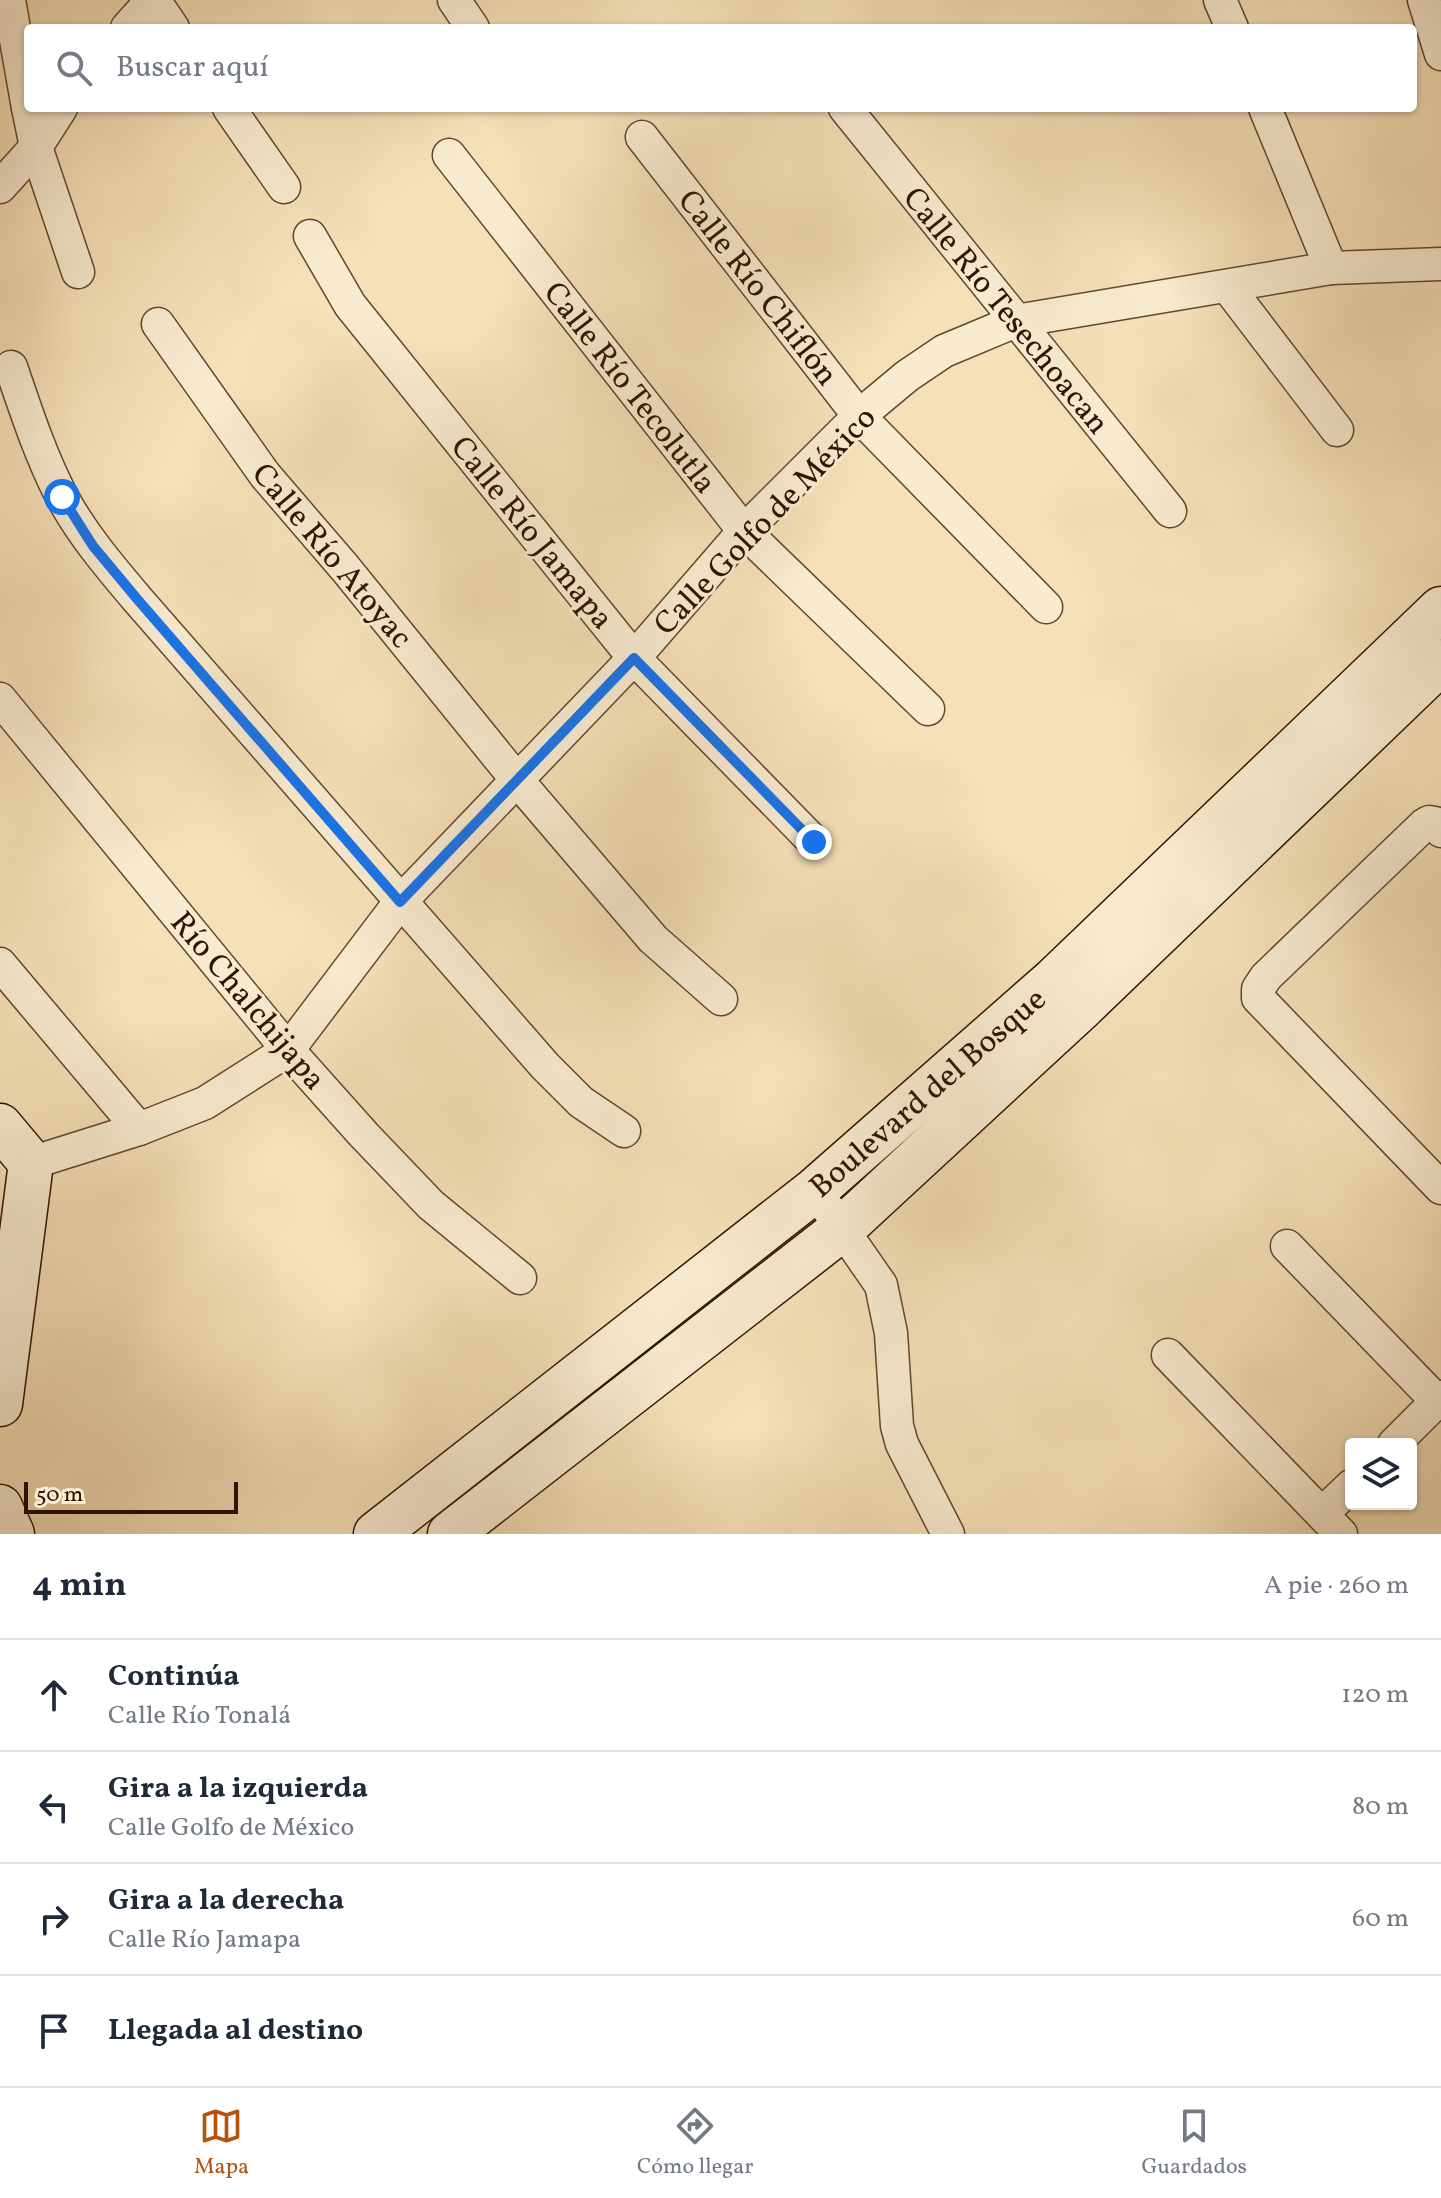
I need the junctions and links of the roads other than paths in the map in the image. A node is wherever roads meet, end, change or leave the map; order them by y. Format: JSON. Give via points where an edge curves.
{"nodes":[{"id":1,"x":9,"y":0,"type":"edge"},
{"id":2,"x":153,"y":0,"type":"edge"},
{"id":3,"x":454,"y":0,"type":"edge"},
{"id":4,"x":1220,"y":0,"type":"edge"},
{"id":5,"x":1424,"y":0,"type":"edge"},
{"id":6,"x":131,"y":24,"type":"edge"},
{"id":7,"x":170,"y":24,"type":"edge"},
{"id":8,"x":470,"y":24,"type":"edge"},
{"id":9,"x":1230,"y":24,"type":"edge"},
{"id":10,"x":1441,"y":54,"type":"edge"},
{"id":11,"x":24,"y":85,"type":"edge"},
{"id":12,"x":29,"y":112,"type":"edge"},
{"id":13,"x":58,"y":112,"type":"edge"},
{"id":14,"x":232,"y":112,"type":"edge"},
{"id":15,"x":848,"y":112,"type":"edge"},
{"id":16,"x":1267,"y":112,"type":"edge"},
{"id":17,"x":642,"y":137,"type":"dead end"},
{"id":18,"x":36,"y":147,"type":"junction"},
{"id":19,"x":449,"y":155,"type":"dead end"},
{"id":20,"x":0,"y":187,"type":"edge"},
{"id":21,"x":284,"y":187,"type":"dead end"},
{"id":22,"x":310,"y":236,"type":"dead end"},
{"id":23,"x":1441,"y":264,"type":"edge"},
{"id":24,"x":1331,"y":268,"type":"junction"},
{"id":25,"x":78,"y":272,"type":"dead end"},
{"id":26,"x":1227,"y":286,"type":"junction"},
{"id":27,"x":1016,"y":321,"type":"junction"},
{"id":28,"x":158,"y":324,"type":"dead end"},
{"id":29,"x":11,"y":367,"type":"dead end"},
{"id":30,"x":859,"y":416,"type":"junction"},
{"id":31,"x":1337,"y":430,"type":"dead end"},
{"id":32,"x":1170,"y":511,"type":"dead end"},
{"id":33,"x":744,"y":531,"type":"junction"},
{"id":34,"x":1046,"y":607,"type":"dead end"},
{"id":35,"x":1437,"y":634,"type":"edge"},
{"id":36,"x":634,"y":658,"type":"junction"},
{"id":37,"x":0,"y":699,"type":"edge"},
{"id":38,"x":928,"y":709,"type":"dead end"},
{"id":39,"x":517,"y":780,"type":"junction"},
{"id":40,"x":1441,"y":831,"type":"edge"},
{"id":41,"x":814,"y":842,"type":"dead end"},
{"id":42,"x":400,"y":902,"type":"junction"},
{"id":43,"x":0,"y":964,"type":"edge"},
{"id":44,"x":1068,"y":994,"type":"junction"},
{"id":45,"x":721,"y":999,"type":"dead end"},
{"id":46,"x":288,"y":1050,"type":"junction"},
{"id":47,"x":0,"y":1126,"type":"edge"},
{"id":48,"x":139,"y":1129,"type":"junction"},
{"id":49,"x":624,"y":1131,"type":"dead end"},
{"id":50,"x":31,"y":1163,"type":"junction"},
{"id":51,"x":1441,"y":1188,"type":"edge"},
{"id":52,"x":815,"y":1190,"type":"junction"},
{"id":53,"x":843,"y":1228,"type":"junction"},
{"id":54,"x":1287,"y":1246,"type":"dead end"},
{"id":55,"x":520,"y":1278,"type":"dead end"},
{"id":56,"x":626,"y":1340,"type":"junction"},
{"id":57,"x":1168,"y":1355,"type":"dead end"},
{"id":58,"x":655,"y":1375,"type":"junction"},
{"id":59,"x":2,"y":1379,"type":"edge"},
{"id":60,"x":1439,"y":1399,"type":"edge"},
{"id":61,"x":1400,"y":1438,"type":"edge"},
{"id":62,"x":1345,"y":1497,"type":"edge"},
{"id":63,"x":0,"y":1507,"type":"edge"},
{"id":64,"x":1331,"y":1524,"type":"edge"},
{"id":65,"x":12,"y":1534,"type":"edge"},
{"id":66,"x":376,"y":1534,"type":"edge"},
{"id":67,"x":450,"y":1534,"type":"edge"},
{"id":68,"x":948,"y":1534,"type":"edge"}],
"edges":[{"from":1,"to":11,"type":"street"},
{"from":2,"to":6,"type":"street"},
{"from":2,"to":7,"type":"street"},
{"from":3,"to":8,"type":"street"},
{"from":4,"to":9,"type":"street"},
{"from":5,"to":10,"type":"street"},
{"from":12,"to":18,"type":"street"},
{"from":13,"to":18,"type":"street"},
{"from":14,"to":21,"type":"street"},
{"from":15,"to":27,"type":"street","name":"Calle Río Tesechoacan"},
{"from":16,"to":24,"type":"street"},
{"from":17,"to":30,"type":"street","name":"Calle Río Chiflón"},
{"from":18,"to":20,"type":"street"},
{"from":18,"to":25,"type":"street"},
{"from":19,"to":33,"type":"street","name":"Calle Río Tecolutla"},
{"from":22,"to":36,"type":"street","name":"Calle Río Jamapa","via":[[350,305]]},
{"from":23,"to":24,"type":"street","name":"Calle Golfo de México"},
{"from":24,"to":26,"type":"street","name":"Calle Golfo de México"},
{"from":26,"to":27,"type":"street","name":"Calle Golfo de México"},
{"from":26,"to":31,"type":"street"},
{"from":27,"to":30,"type":"street","name":"Calle Golfo de México","via":[[944,351]]},
{"from":27,"to":32,"type":"street","name":"Calle Río Tesechoacan"},
{"from":28,"to":39,"type":"street","name":"Calle Río Atoyac","via":[[265,475]]},
{"from":29,"to":42,"type":"street","via":[[62,497],[93,546]]},
{"from":30,"to":33,"type":"street","name":"Calle Golfo de México"},
{"from":30,"to":34,"type":"street","name":"Calle Río Chiflón"},
{"from":33,"to":36,"type":"street","name":"Calle Golfo de México"},
{"from":33,"to":38,"type":"street","name":"Calle Río Tecolutla"},
{"from":35,"to":44,"type":"main road","name":"Boulevard del Bosque"},
{"from":36,"to":39,"type":"street","name":"Calle Golfo de México"},
{"from":36,"to":41,"type":"street","name":"Calle Río Jamapa"},
{"from":37,"to":46,"type":"street","name":"Río Chalchijapa"},
{"from":39,"to":42,"type":"street","name":"Calle Golfo de México"},
{"from":39,"to":45,"type":"street","name":"Calle Río Atoyac","via":[[653,939]]},
{"from":40,"to":51,"type":"street","via":[[1435,823],[1424,825],[1258,989],[1258,998]]},
{"from":42,"to":46,"type":"street","name":"Calle Golfo de México"},
{"from":42,"to":49,"type":"street","via":[[545,1066],[581,1102]]},
{"from":43,"to":48,"type":"street"},
{"from":44,"to":52,"type":"main road","name":"Boulevard del Bosque"},
{"from":44,"to":53,"type":"main road","name":"Boulevard del Bosque"},
{"from":46,"to":48,"type":"street","name":"Calle Golfo de México","via":[[205,1103]]},
{"from":46,"to":55,"type":"street","name":"Río Chalchijapa","via":[[431,1205]]},
{"from":47,"to":50,"type":"main road"},
{"from":48,"to":50,"type":"street","name":"Calle Golfo de México"},
{"from":50,"to":59,"type":"main road"},
{"from":52,"to":53,"type":"street"},
{"from":52,"to":56,"type":"main road","name":"Boulevard del Bosque"},
{"from":53,"to":58,"type":"main road","name":"Boulevard del Bosque"},
{"from":53,"to":68,"type":"street","via":[[881,1285],[891,1333],[897,1426]]},
{"from":54,"to":60,"type":"street"},
{"from":56,"to":58,"type":"main road"},
{"from":56,"to":66,"type":"main road","name":"Boulevard del Bosque"},
{"from":57,"to":64,"type":"street"},
{"from":58,"to":67,"type":"main road","name":"Boulevard del Bosque"},
{"from":60,"to":61,"type":"street"},
{"from":62,"to":64,"type":"street"},
{"from":63,"to":65,"type":"main road"}]}
